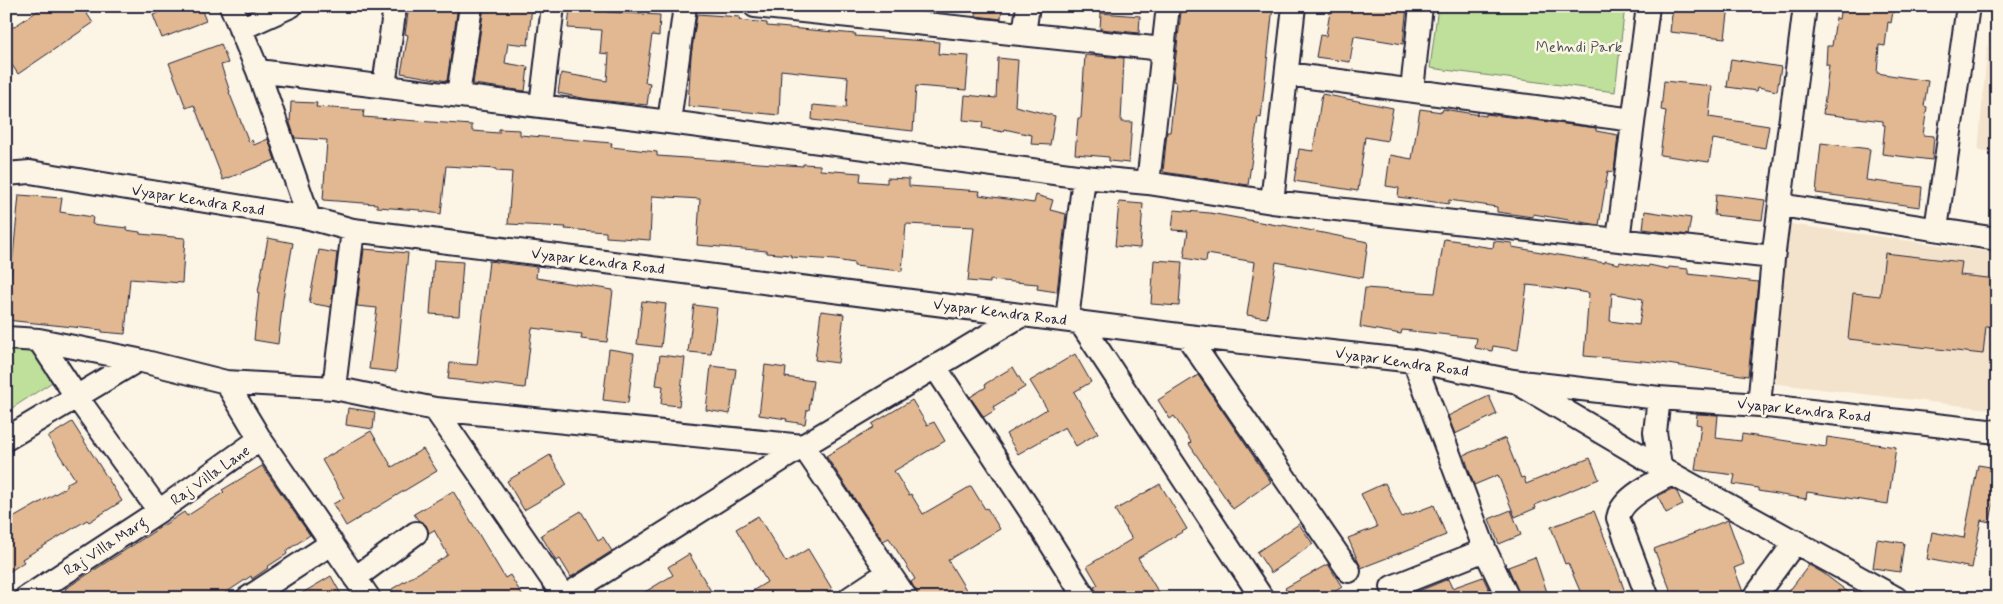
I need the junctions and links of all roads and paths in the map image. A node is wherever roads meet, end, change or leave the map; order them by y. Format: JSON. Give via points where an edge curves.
{"nodes":[{"id":1,"x":231,"y":6,"type":"edge"},
{"id":2,"x":291,"y":6,"type":"edge"},
{"id":3,"x":395,"y":6,"type":"edge"},
{"id":4,"x":471,"y":6,"type":"edge"},
{"id":5,"x":553,"y":6,"type":"edge"},
{"id":6,"x":685,"y":6,"type":"edge"},
{"id":7,"x":755,"y":6,"type":"edge"},
{"id":8,"x":1028,"y":6,"type":"edge"},
{"id":9,"x":1168,"y":6,"type":"edge"},
{"id":10,"x":1294,"y":6,"type":"edge"},
{"id":11,"x":1421,"y":6,"type":"edge"},
{"id":12,"x":1648,"y":6,"type":"edge"},
{"id":13,"x":1805,"y":6,"type":"edge"},
{"id":14,"x":1968,"y":6,"type":"edge"},
{"id":15,"x":240,"y":29,"type":"junction"},
{"id":16,"x":1024,"y":34,"type":"junction"},
{"id":17,"x":1163,"y":49,"type":"junction"},
{"id":18,"x":258,"y":71,"type":"junction"},
{"id":19,"x":1287,"y":74,"type":"junction"},
{"id":20,"x":384,"y":86,"type":"junction"},
{"id":21,"x":1412,"y":90,"type":"junction"},
{"id":22,"x":458,"y":95,"type":"junction"},
{"id":23,"x":541,"y":106,"type":"junction"},
{"id":24,"x":1633,"y":120,"type":"junction"},
{"id":25,"x":669,"y":122,"type":"junction"},
{"id":26,"x":6,"y":174,"type":"edge"},
{"id":27,"x":1084,"y":177,"type":"junction"},
{"id":28,"x":1148,"y":183,"type":"junction"},
{"id":29,"x":1272,"y":202,"type":"junction"},
{"id":30,"x":1780,"y":205,"type":"junction"},
{"id":31,"x":309,"y":218,"type":"junction"},
{"id":32,"x":1936,"y":229,"type":"junction"},
{"id":33,"x":353,"y":230,"type":"junction"},
{"id":34,"x":1997,"y":239,"type":"edge"},
{"id":35,"x":1618,"y":240,"type":"junction"},
{"id":36,"x":1773,"y":257,"type":"junction"},
{"id":37,"x":1022,"y":315,"type":"junction"},
{"id":38,"x":1074,"y":321,"type":"junction"},
{"id":39,"x":1187,"y":336,"type":"junction"},
{"id":40,"x":6,"y":338,"type":"edge"},
{"id":41,"x":39,"y":340,"type":"junction"},
{"id":42,"x":138,"y":360,"type":"junction"},
{"id":43,"x":1414,"y":361,"type":"junction"},
{"id":44,"x":935,"y":367,"type":"junction"},
{"id":45,"x":1513,"y":381,"type":"junction"},
{"id":46,"x":226,"y":382,"type":"junction"},
{"id":47,"x":334,"y":388,"type":"junction"},
{"id":48,"x":76,"y":396,"type":"junction"},
{"id":49,"x":1659,"y":398,"type":"junction"},
{"id":50,"x":1759,"y":405,"type":"junction"},
{"id":51,"x":435,"y":409,"type":"junction"},
{"id":52,"x":1997,"y":432,"type":"edge"},
{"id":53,"x":6,"y":439,"type":"edge"},
{"id":54,"x":260,"y":439,"type":"junction"},
{"id":55,"x":803,"y":446,"type":"junction"},
{"id":56,"x":1666,"y":470,"type":"junction"},
{"id":57,"x":159,"y":510,"type":"junction"},
{"id":58,"x":416,"y":533,"type":"dead end"},
{"id":59,"x":1796,"y":541,"type":"junction"},
{"id":60,"x":332,"y":544,"type":"junction"},
{"id":61,"x":1485,"y":550,"type":"junction"},
{"id":62,"x":1350,"y":571,"type":"dead end"},
{"id":63,"x":889,"y":572,"type":"junction"},
{"id":64,"x":355,"y":578,"type":"junction"},
{"id":65,"x":1392,"y":587,"type":"dead end"},
{"id":66,"x":564,"y":597,"type":"edge"},
{"id":67,"x":26,"y":598,"type":"edge"},
{"id":68,"x":248,"y":598,"type":"edge"},
{"id":69,"x":369,"y":598,"type":"edge"},
{"id":70,"x":850,"y":598,"type":"edge"},
{"id":71,"x":906,"y":598,"type":"edge"},
{"id":72,"x":1084,"y":598,"type":"edge"},
{"id":73,"x":1262,"y":598,"type":"edge"},
{"id":74,"x":1508,"y":598,"type":"edge"},
{"id":75,"x":1648,"y":598,"type":"edge"},
{"id":76,"x":1754,"y":598,"type":"edge"},
{"id":77,"x":1896,"y":598,"type":"edge"}],
"edges":[{"from":1,"to":15,"type":"street"},
{"from":2,"to":15,"type":"street"},
{"from":3,"to":20,"type":"street"},
{"from":4,"to":22,"type":"street"},
{"from":5,"to":23,"type":"street"},
{"from":6,"to":25,"type":"street"},
{"from":7,"to":16,"type":"street"},
{"from":8,"to":16,"type":"street"},
{"from":9,"to":17,"type":"street"},
{"from":10,"to":19,"type":"street"},
{"from":11,"to":21,"type":"street"},
{"from":12,"to":24,"type":"street"},
{"from":13,"to":30,"type":"street"},
{"from":14,"to":32,"type":"street"},
{"from":15,"to":18,"type":"street"},
{"from":16,"to":17,"type":"street"},
{"from":17,"to":28,"type":"street"},
{"from":18,"to":20,"type":"street"},
{"from":18,"to":31,"type":"street"},
{"from":19,"to":21,"type":"street"},
{"from":19,"to":29,"type":"street"},
{"from":20,"to":22,"type":"street"},
{"from":21,"to":24,"type":"street"},
{"from":22,"to":23,"type":"street"},
{"from":23,"to":25,"type":"street"},
{"from":24,"to":35,"type":"street"},
{"from":25,"to":27,"type":"street"},
{"from":26,"to":31,"type":"street","name":"Vyapar Kendra Road","via":[[30,172]]},
{"from":27,"to":28,"type":"street"},
{"from":27,"to":38,"type":"street"},
{"from":28,"to":29,"type":"street"},
{"from":29,"to":35,"type":"street"},
{"from":30,"to":32,"type":"street"},
{"from":30,"to":36,"type":"street"},
{"from":31,"to":33,"type":"street","name":"Vyapar Kendra Road"},
{"from":32,"to":34,"type":"street"},
{"from":33,"to":37,"type":"street","name":"Vyapar Kendra Road"},
{"from":33,"to":47,"type":"street"},
{"from":35,"to":36,"type":"street"},
{"from":36,"to":50,"type":"street"},
{"from":37,"to":38,"type":"street","name":"Vyapar Kendra Road"},
{"from":37,"to":44,"type":"street"},
{"from":38,"to":39,"type":"street","name":"Vyapar Kendra Road"},
{"from":38,"to":73,"type":"street"},
{"from":39,"to":43,"type":"street","name":"Vyapar Kendra Road"},
{"from":39,"to":62,"type":"street"},
{"from":40,"to":41,"type":"street"},
{"from":41,"to":42,"type":"street"},
{"from":41,"to":48,"type":"street"},
{"from":42,"to":46,"type":"street"},
{"from":42,"to":48,"type":"street"},
{"from":43,"to":45,"type":"street","name":"Vyapar Kendra Road"},
{"from":43,"to":61,"type":"street"},
{"from":44,"to":55,"type":"street"},
{"from":44,"to":72,"type":"street"},
{"from":45,"to":49,"type":"street","name":"Vyapar Kendra Road"},
{"from":45,"to":56,"type":"street"},
{"from":46,"to":47,"type":"street"},
{"from":46,"to":54,"type":"street"},
{"from":47,"to":51,"type":"street"},
{"from":48,"to":53,"type":"street"},
{"from":48,"to":57,"type":"street"},
{"from":49,"to":50,"type":"street","name":"Vyapar Kendra Road"},
{"from":49,"to":56,"type":"street","via":[[1655,432]]},
{"from":50,"to":52,"type":"street","name":"Vyapar Kendra Road"},
{"from":51,"to":55,"type":"street"},
{"from":51,"to":66,"type":"street"},
{"from":54,"to":57,"type":"street","name":"Raj Villa Lane"},
{"from":54,"to":60,"type":"street"},
{"from":55,"to":63,"type":"street"},
{"from":55,"to":66,"type":"street"},
{"from":56,"to":59,"type":"street"},
{"from":56,"to":75,"type":"street","via":[[1619,510],[1618,518]]},
{"from":57,"to":67,"type":"street","name":"Raj Villa Marg"},
{"from":58,"to":64,"type":"street"},
{"from":59,"to":76,"type":"street"},
{"from":59,"to":77,"type":"street"},
{"from":60,"to":64,"type":"street"},
{"from":60,"to":68,"type":"street"},
{"from":61,"to":65,"type":"street"},
{"from":61,"to":74,"type":"street"},
{"from":63,"to":70,"type":"street"},
{"from":63,"to":71,"type":"street"},
{"from":64,"to":69,"type":"street"}]}
